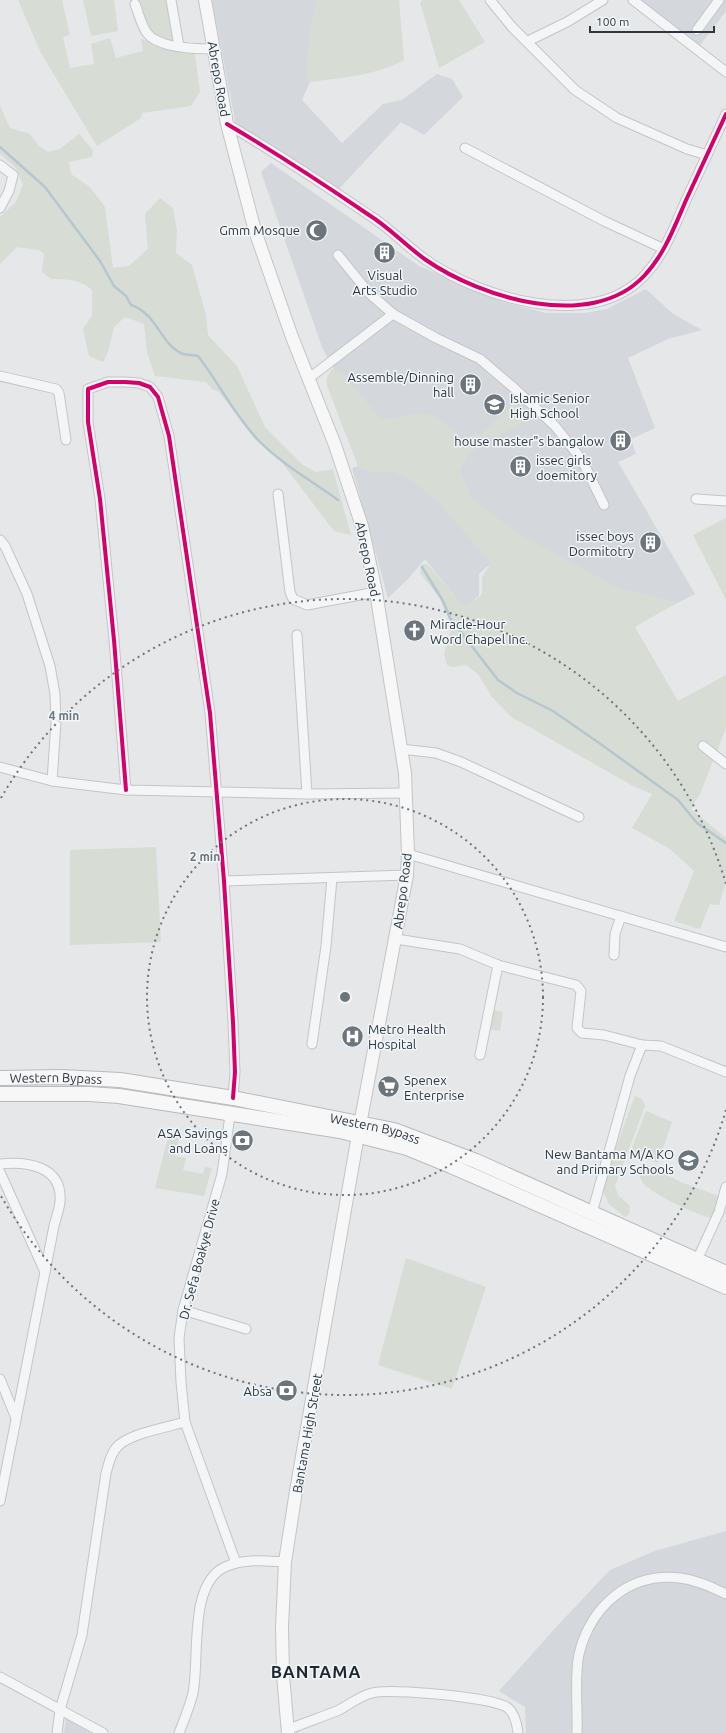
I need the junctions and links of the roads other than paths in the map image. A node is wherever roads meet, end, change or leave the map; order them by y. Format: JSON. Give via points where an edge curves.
{"nodes":[{"id":1,"x":171,"y":0,"type":"edge"},
{"id":2,"x":205,"y":0,"type":"edge"},
{"id":3,"x":490,"y":0,"type":"edge"},
{"id":4,"x":603,"y":0,"type":"edge"},
{"id":5,"x":633,"y":0,"type":"edge"},
{"id":6,"x":719,"y":0,"type":"edge"},
{"id":7,"x":135,"y":4,"type":"dead end"},
{"id":8,"x":697,"y":30,"type":"dead end"},
{"id":9,"x":528,"y":41,"type":"junction"},
{"id":10,"x":179,"y":46,"type":"junction"},
{"id":11,"x":213,"y":49,"type":"junction"},
{"id":12,"x":726,"y":72,"type":"edge"},
{"id":13,"x":726,"y":114,"type":"edge"},
{"id":14,"x":227,"y":124,"type":"junction"},
{"id":15,"x":465,"y":148,"type":"dead end"},
{"id":16,"x":706,"y":155,"type":"junction"},
{"id":17,"x":0,"y":165,"type":"edge"},
{"id":18,"x":0,"y":208,"type":"edge"},
{"id":19,"x":664,"y":249,"type":"junction"},
{"id":20,"x":338,"y":255,"type":"dead end"},
{"id":21,"x":393,"y":314,"type":"junction"},
{"id":22,"x":0,"y":376,"type":"edge"},
{"id":23,"x":308,"y":379,"type":"junction"},
{"id":24,"x":66,"y":440,"type":"dead end"},
{"id":25,"x":278,"y":494,"type":"dead end"},
{"id":26,"x":696,"y":499,"type":"dead end"},
{"id":27,"x":726,"y":501,"type":"edge"},
{"id":28,"x":604,"y":505,"type":"dead end"},
{"id":29,"x":0,"y":540,"type":"edge"},
{"id":30,"x":376,"y":592,"type":"junction"},
{"id":31,"x":297,"y":634,"type":"dead end"},
{"id":32,"x":704,"y":746,"type":"dead end"},
{"id":33,"x":401,"y":748,"type":"junction"},
{"id":34,"x":726,"y":764,"type":"edge"},
{"id":35,"x":0,"y":767,"type":"edge"},
{"id":36,"x":52,"y":781,"type":"junction"},
{"id":37,"x":126,"y":790,"type":"junction"},
{"id":38,"x":216,"y":792,"type":"junction"},
{"id":39,"x":405,"y":793,"type":"junction"},
{"id":40,"x":307,"y":794,"type":"junction"},
{"id":41,"x":579,"y":817,"type":"dead end"},
{"id":42,"x":408,"y":854,"type":"junction"},
{"id":43,"x":407,"y":875,"type":"junction"},
{"id":44,"x":332,"y":878,"type":"junction"},
{"id":45,"x":224,"y":881,"type":"junction"},
{"id":46,"x":621,"y":916,"type":"junction"},
{"id":47,"x":396,"y":939,"type":"junction"},
{"id":48,"x":726,"y":946,"type":"edge"},
{"id":49,"x":614,"y":955,"type":"dead end"},
{"id":50,"x":498,"y":965,"type":"junction"},
{"id":51,"x":312,"y":1044,"type":"dead end"},
{"id":52,"x":642,"y":1045,"type":"junction"},
{"id":53,"x":480,"y":1055,"type":"dead end"},
{"id":54,"x":726,"y":1072,"type":"edge"},
{"id":55,"x":0,"y":1078,"type":"edge"},
{"id":56,"x":76,"y":1078,"type":"junction"},
{"id":57,"x":0,"y":1094,"type":"edge"},
{"id":58,"x":79,"y":1094,"type":"junction"},
{"id":59,"x":233,"y":1098,"type":"junction"},
{"id":60,"x":230,"y":1115,"type":"junction"},
{"id":61,"x":360,"y":1129,"type":"junction"},
{"id":62,"x":0,"y":1164,"type":"edge"},
{"id":63,"x":0,"y":1172,"type":"edge"},
{"id":64,"x":726,"y":1187,"type":"edge"},
{"id":65,"x":592,"y":1213,"type":"junction"},
{"id":66,"x":697,"y":1260,"type":"junction"},
{"id":67,"x":45,"y":1272,"type":"junction"},
{"id":68,"x":726,"y":1273,"type":"edge"},
{"id":69,"x":726,"y":1287,"type":"edge"},
{"id":70,"x":183,"y":1310,"type":"junction"},
{"id":71,"x":246,"y":1329,"type":"dead end"},
{"id":72,"x":0,"y":1379,"type":"edge"},
{"id":73,"x":16,"y":1418,"type":"junction"},
{"id":74,"x":185,"y":1422,"type":"junction"},
{"id":75,"x":0,"y":1501,"type":"edge"},
{"id":76,"x":285,"y":1562,"type":"junction"},
{"id":77,"x":236,"y":1563,"type":"junction"},
{"id":78,"x":726,"y":1594,"type":"edge"},
{"id":79,"x":0,"y":1677,"type":"edge"},
{"id":80,"x":60,"y":1710,"type":"junction"},
{"id":81,"x":288,"y":1731,"type":"edge"},
{"id":82,"x":57,"y":1733,"type":"edge"},
{"id":83,"x":103,"y":1733,"type":"edge"},
{"id":84,"x":179,"y":1733,"type":"edge"},
{"id":85,"x":518,"y":1733,"type":"edge"},
{"id":86,"x":577,"y":1733,"type":"edge"}],
"edges":[{"from":1,"to":10,"type":"street"},
{"from":2,"to":11,"type":"main road","name":"Abrepo Road"},
{"from":3,"to":9,"type":"street","via":[[512,27]]},
{"from":4,"to":9,"type":"street","via":[[567,22]]},
{"from":5,"to":12,"type":"street"},
{"from":6,"to":8,"type":"street"},
{"from":7,"to":10,"type":"street","via":[[147,34],[155,40]]},
{"from":9,"to":16,"type":"street","via":[[575,90],[616,118],[686,149]]},
{"from":10,"to":11,"type":"street"},
{"from":11,"to":14,"type":"main road","name":"Abrepo Road"},
{"from":13,"to":16,"type":"street"},
{"from":14,"to":19,"type":"street","via":[[373,217],[426,260],[474,287],[497,294],[556,305],[587,304],[606,299],[627,289],[643,277]]},
{"from":14,"to":23,"type":"main road","name":"Abrepo Road","via":[[255,231]]},
{"from":15,"to":19,"type":"street","via":[[598,218]]},
{"from":16,"to":19,"type":"street"},
{"from":17,"to":18,"type":"street","via":[[13,175],[9,192]]},
{"from":20,"to":21,"type":"street","via":[[368,292]]},
{"from":21,"to":23,"type":"street"},
{"from":21,"to":28,"type":"street","via":[[480,359],[514,388],[555,426],[582,460]]},
{"from":22,"to":24,"type":"street","via":[[56,389],[65,421]]},
{"from":23,"to":30,"type":"main road","name":"Abrepo Road","via":[[349,482],[362,526]]},
{"from":25,"to":30,"type":"street","via":[[293,599],[307,604]]},
{"from":26,"to":27,"type":"street"},
{"from":29,"to":36,"type":"street","via":[[27,594],[50,666],[56,722]]},
{"from":30,"to":33,"type":"main road","name":"Abrepo Road"},
{"from":31,"to":40,"type":"street"},
{"from":32,"to":34,"type":"street"},
{"from":33,"to":39,"type":"main road","name":"Abrepo Road"},
{"from":33,"to":41,"type":"street","via":[[436,753],[461,762]]},
{"from":35,"to":36,"type":"street"},
{"from":36,"to":37,"type":"street"},
{"from":37,"to":38,"type":"street"},
{"from":37,"to":38,"type":"street","via":[[100,499],[88,422],[88,389],[108,382],[139,383],[150,387],[158,397],[169,436],[210,713]]},
{"from":38,"to":40,"type":"street"},
{"from":38,"to":45,"type":"street"},
{"from":39,"to":40,"type":"street"},
{"from":39,"to":42,"type":"main road","name":"Abrepo Road"},
{"from":42,"to":43,"type":"main road","name":"Abrepo Road"},
{"from":42,"to":46,"type":"street"},
{"from":43,"to":44,"type":"street"},
{"from":43,"to":47,"type":"main road","name":"Abrepo Road"},
{"from":44,"to":45,"type":"street"},
{"from":44,"to":51,"type":"street","via":[[326,946]]},
{"from":45,"to":59,"type":"street","via":[[233,1022]]},
{"from":46,"to":48,"type":"street"},
{"from":46,"to":49,"type":"street","via":[[615,934]]},
{"from":47,"to":50,"type":"street","via":[[460,949]]},
{"from":47,"to":61,"type":"main road","name":"Abrepo Road"},
{"from":50,"to":52,"type":"street","via":[[576,985],[581,991],[577,1028],[582,1033],[604,1035]]},
{"from":50,"to":53,"type":"street"},
{"from":52,"to":54,"type":"street","via":[[661,1046]]},
{"from":52,"to":65,"type":"street","via":[[630,1076]]},
{"from":55,"to":56,"type":"highway","name":"Western Bypass"},
{"from":56,"to":58,"type":"highway"},
{"from":56,"to":59,"type":"highway","name":"Western Bypass","via":[[120,1080]]},
{"from":57,"to":58,"type":"highway","name":"Western Bypass"},
{"from":58,"to":60,"type":"highway","name":"Western Bypass","via":[[119,1096]]},
{"from":59,"to":61,"type":"highway","name":"Western Bypass"},
{"from":60,"to":61,"type":"highway","name":"Western Bypass"},
{"from":60,"to":70,"type":"street","name":"Dr. Sefa Boakye Drive","via":[[222,1174]]},
{"from":61,"to":65,"type":"highway","name":"Western Bypass","via":[[394,1130],[456,1152]]},
{"from":61,"to":69,"type":"highway","name":"Western Bypass","via":[[451,1166]]},
{"from":61,"to":76,"type":"main road","name":"Bantama High Street"},
{"from":62,"to":67,"type":"street","via":[[15,1162],[34,1165],[50,1174],[59,1188],[60,1202]]},
{"from":63,"to":67,"type":"street"},
{"from":64,"to":66,"type":"street","via":[[719,1212]]},
{"from":65,"to":66,"type":"highway","name":"Western Bypass"},
{"from":66,"to":68,"type":"highway","name":"Western Bypass"},
{"from":67,"to":73,"type":"street"},
{"from":70,"to":71,"type":"street"},
{"from":70,"to":74,"type":"street","name":"Dr. Sefa Boakye Drive","via":[[179,1338]]},
{"from":72,"to":73,"type":"street"},
{"from":73,"to":75,"type":"street"},
{"from":74,"to":77,"type":"street","name":"Dr. Sefa Boakye Drive"},
{"from":74,"to":80,"type":"street","via":[[134,1437],[120,1444],[110,1457],[82,1635]]},
{"from":76,"to":77,"type":"street"},
{"from":76,"to":81,"type":"main road","name":"Bantama High Street","via":[[282,1627]]},
{"from":77,"to":84,"type":"street","via":[[212,1577],[204,1588],[200,1603],[193,1694]]},
{"from":78,"to":86,"type":"street","via":[[681,1578],[654,1578],[631,1584],[609,1599],[596,1615],[584,1638],[579,1656]]},
{"from":79,"to":80,"type":"street"},
{"from":80,"to":82,"type":"street"},
{"from":80,"to":83,"type":"street"},
{"from":81,"to":85,"type":"street","via":[[339,1710],[371,1693],[384,1691],[432,1694],[507,1707],[513,1714]]}]}
